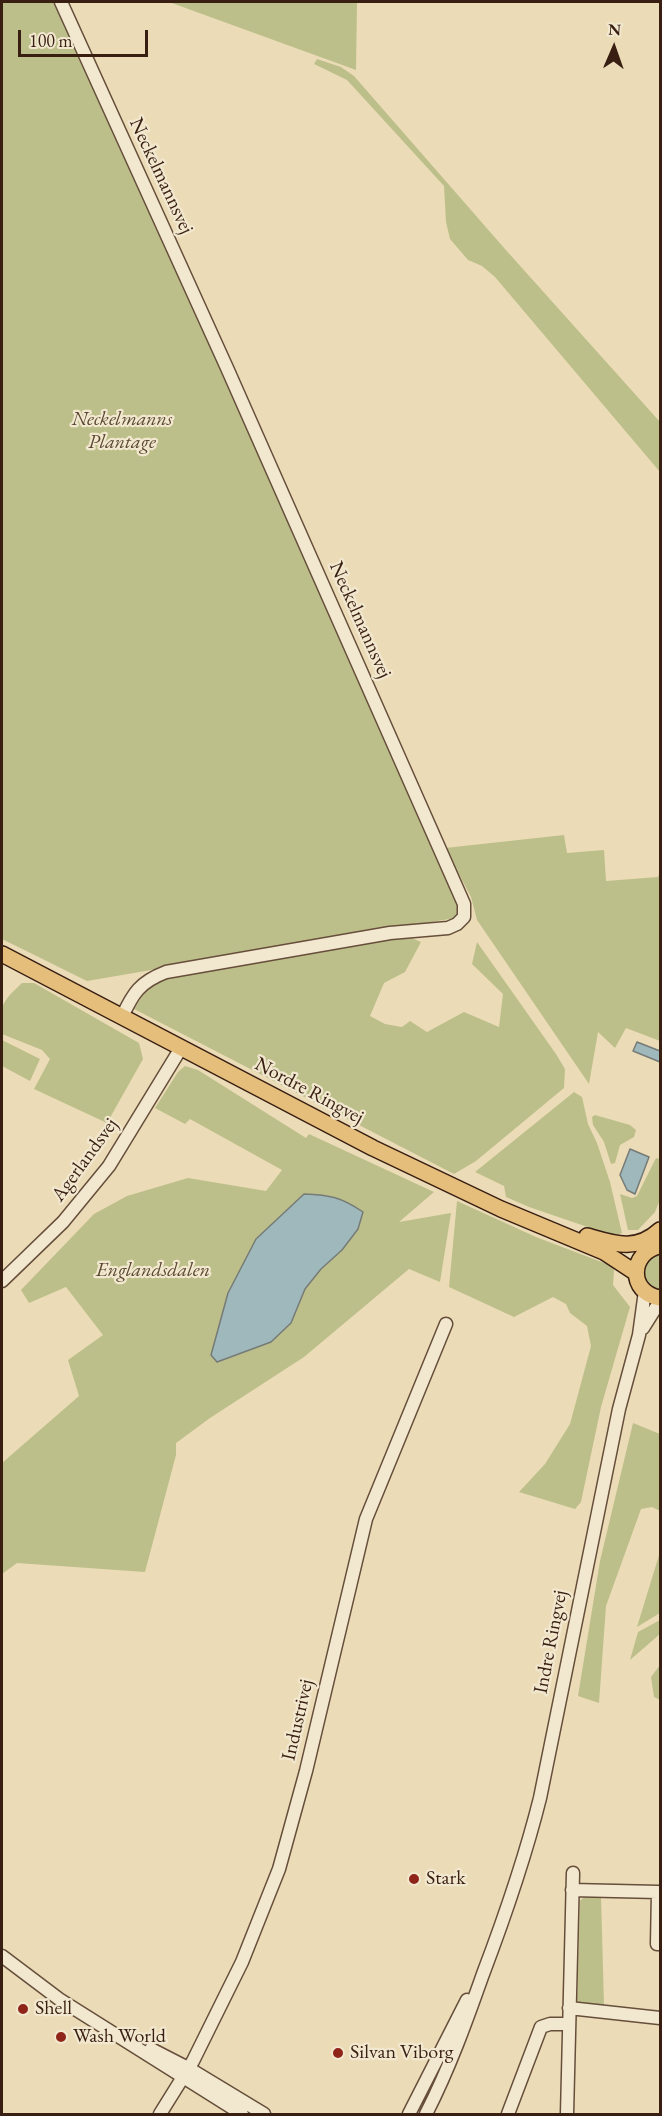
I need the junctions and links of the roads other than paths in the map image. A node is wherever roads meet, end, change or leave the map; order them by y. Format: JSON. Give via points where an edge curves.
{"nodes":[{"id":1,"x":61,"y":2,"type":"edge"},
{"id":2,"x":2,"y":954,"type":"edge"},
{"id":3,"x":122,"y":1017,"type":"junction"},
{"id":4,"x":181,"y":1047,"type":"junction"},
{"id":5,"x":501,"y":1209,"type":"junction"},
{"id":6,"x":660,"y":1230,"type":"edge"},
{"id":7,"x":660,"y":1246,"type":"edge"},
{"id":8,"x":604,"y":1252,"type":"junction"},
{"id":9,"x":642,"y":1255,"type":"junction"},
{"id":10,"x":636,"y":1273,"type":"junction"},
{"id":11,"x":2,"y":1281,"type":"edge"},
{"id":12,"x":645,"y":1291,"type":"junction"},
{"id":13,"x":660,"y":1299,"type":"edge"},
{"id":14,"x":446,"y":1324,"type":"dead end"},
{"id":15,"x":639,"y":1335,"type":"junction"},
{"id":16,"x":573,"y":1873,"type":"dead end"},
{"id":17,"x":572,"y":1890,"type":"junction"},
{"id":18,"x":660,"y":1944,"type":"edge"},
{"id":19,"x":491,"y":1954,"type":"junction"},
{"id":20,"x":2,"y":1956,"type":"edge"},
{"id":21,"x":569,"y":2008,"type":"junction"},
{"id":22,"x":660,"y":2018,"type":"edge"},
{"id":23,"x":569,"y":2024,"type":"junction"},
{"id":24,"x":185,"y":2073,"type":"junction"},
{"id":25,"x":160,"y":2115,"type":"edge"},
{"id":26,"x":242,"y":2115,"type":"edge"},
{"id":27,"x":264,"y":2115,"type":"edge"},
{"id":28,"x":409,"y":2115,"type":"edge"},
{"id":29,"x":426,"y":2115,"type":"edge"},
{"id":30,"x":508,"y":2115,"type":"edge"},
{"id":31,"x":567,"y":2115,"type":"edge"}],
"edges":[{"from":1,"to":3,"type":"street","name":"Neckelmannsvej","via":[[464,904],[464,917],[448,928],[390,933],[166,972],[141,985]]},
{"from":2,"to":3,"type":"main road","name":"Nordre Ringvej"},
{"from":3,"to":4,"type":"main road","name":"Nordre Ringvej"},
{"from":4,"to":5,"type":"main road","name":"Nordre Ringvej","via":[[373,1148]]},
{"from":4,"to":11,"type":"street","name":"Agerlandsvej","via":[[109,1166],[63,1222]]},
{"from":5,"to":6,"type":"main road","via":[[617,1244],[639,1244]]},
{"from":5,"to":8,"type":"main road","name":"Nordre Ringvej"},
{"from":7,"to":9,"type":"main road"},
{"from":8,"to":9,"type":"main road","name":"Nordre Ringvej"},
{"from":8,"to":10,"type":"main road","name":"Nordre Ringvej"},
{"from":9,"to":10,"type":"main road"},
{"from":10,"to":12,"type":"main road"},
{"from":12,"to":13,"type":"main road"},
{"from":12,"to":15,"type":"street","name":"Indre Ringvej"},
{"from":13,"to":15,"type":"street","name":"Indre Ringvej"},
{"from":14,"to":24,"type":"street","name":"Industrivej","via":[[366,1519],[279,1869],[242,1962]]},
{"from":15,"to":19,"type":"street","name":"Indre Ringvej","via":[[614,1431],[540,1798]]},
{"from":16,"to":17,"type":"street"},
{"from":17,"to":18,"type":"street","via":[[658,1892]]},
{"from":17,"to":21,"type":"street"},
{"from":19,"to":28,"type":"street","name":"Indre Ringvej"},
{"from":19,"to":29,"type":"street","name":"Indre Ringvej","via":[[458,2044]]},
{"from":20,"to":24,"type":"street","via":[[59,1999]]},
{"from":21,"to":22,"type":"street"},
{"from":21,"to":23,"type":"street"},
{"from":23,"to":30,"type":"street","via":[[541,2027]]},
{"from":23,"to":31,"type":"street"},
{"from":24,"to":25,"type":"street","name":"Industrivej"},
{"from":24,"to":26,"type":"street"},
{"from":24,"to":27,"type":"street"}]}
